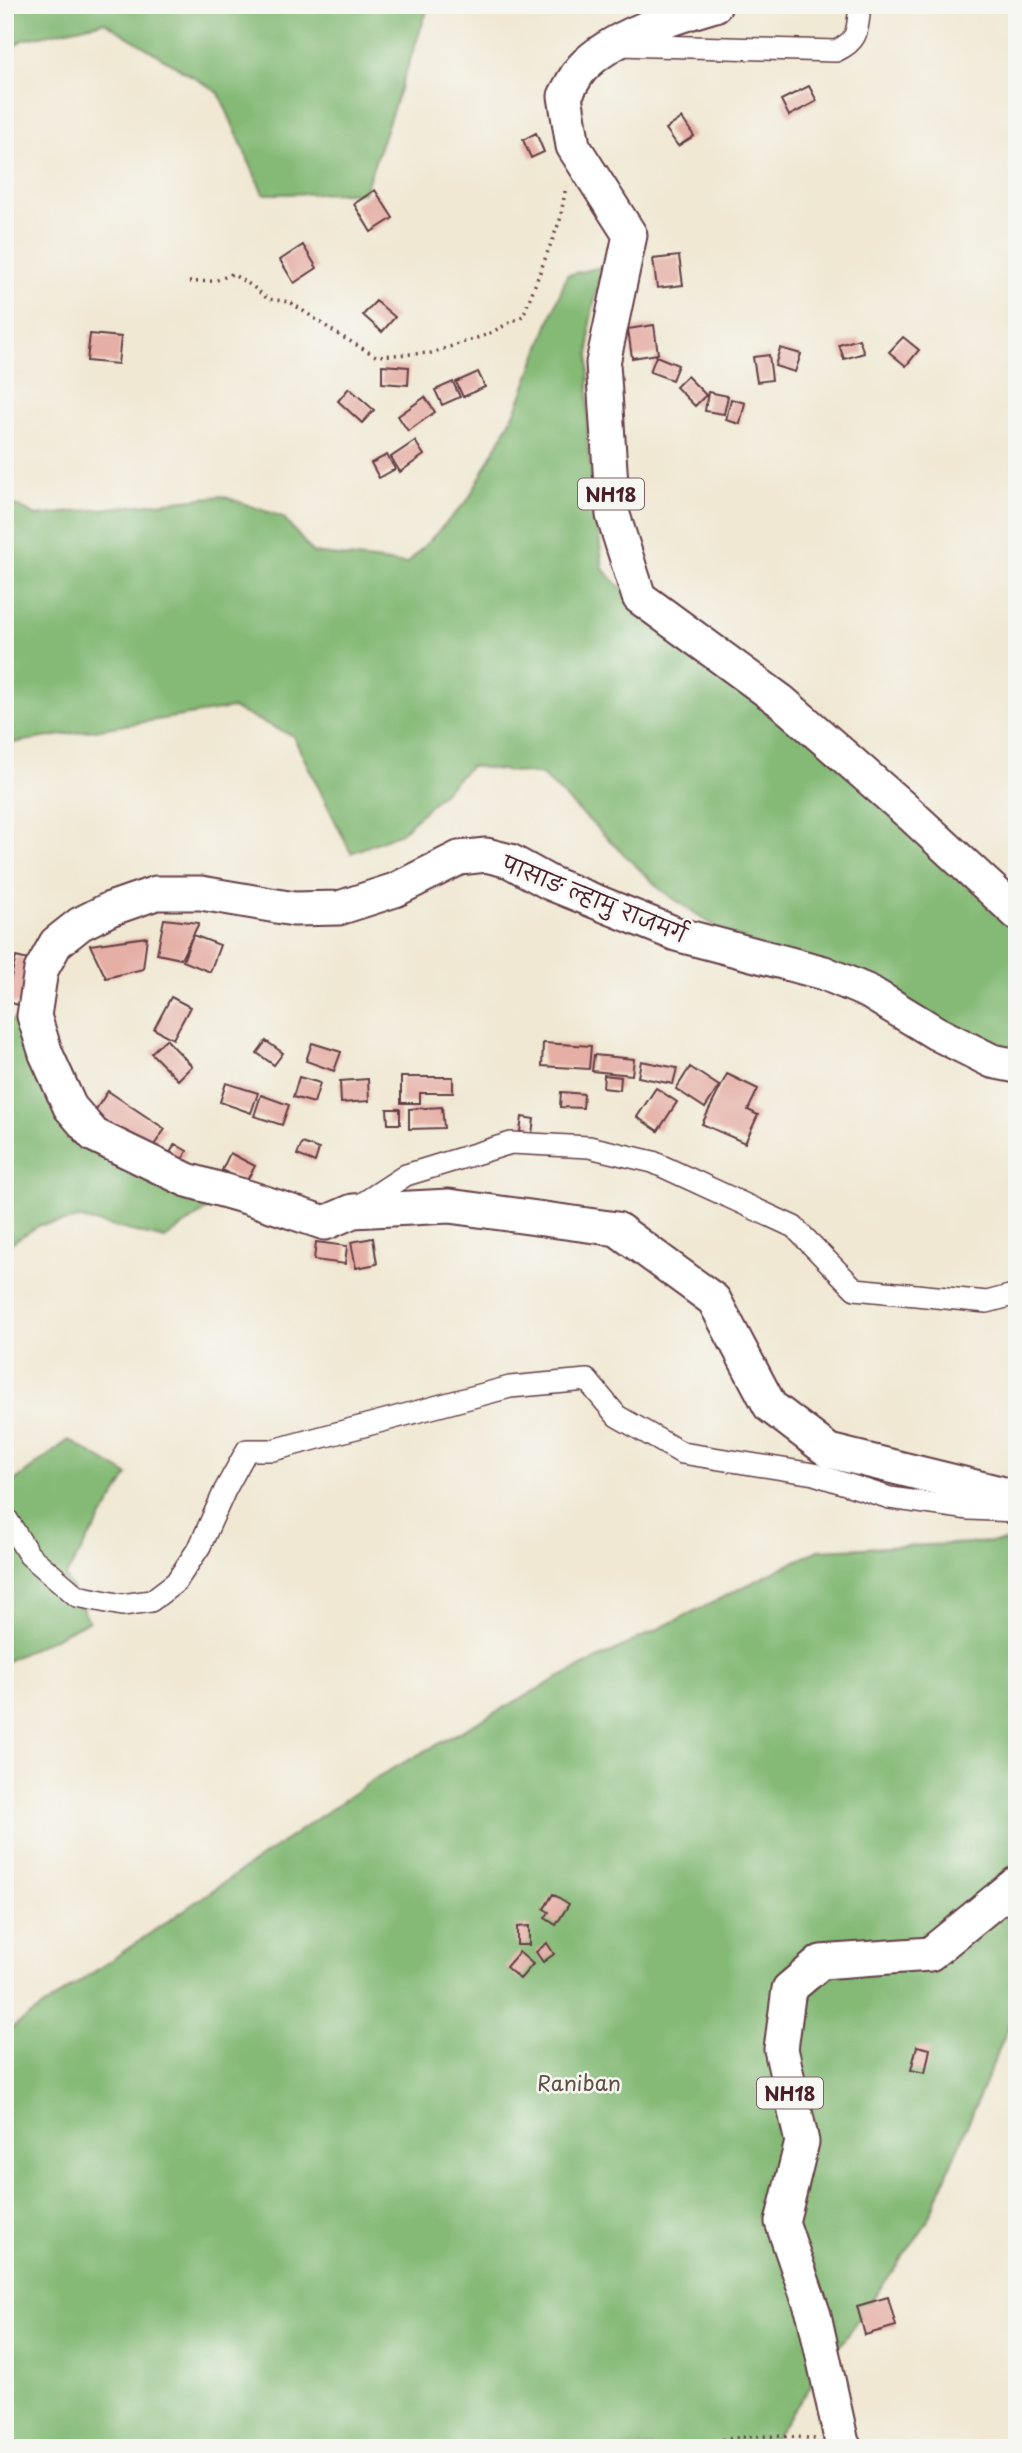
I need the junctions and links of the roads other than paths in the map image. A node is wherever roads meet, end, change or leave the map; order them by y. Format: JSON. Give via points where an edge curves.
{"nodes":[{"id":1,"x":715,"y":5,"type":"edge"},
{"id":2,"x":860,"y":5,"type":"edge"},
{"id":3,"x":608,"y":45,"type":"junction"},
{"id":4,"x":1017,"y":913,"type":"edge"},
{"id":5,"x":1017,"y":1066,"type":"edge"},
{"id":6,"x":353,"y":1211,"type":"junction"},
{"id":7,"x":1017,"y":1294,"type":"edge"},
{"id":8,"x":1017,"y":1510,"type":"edge"},
{"id":9,"x":5,"y":1516,"type":"edge"},
{"id":10,"x":1017,"y":1883,"type":"edge"},
{"id":11,"x":841,"y":2446,"type":"edge"}],
"edges":[{"from":1,"to":3,"type":"main road","number":"NH18"},
{"from":2,"to":3,"type":"street","via":[[857,34],[849,45],[836,51]]},
{"from":3,"to":4,"type":"main road","number":"NH18","via":[[582,68],[565,96],[573,146],[630,235],[603,363],[613,515],[639,597],[781,701]]},
{"from":5,"to":6,"type":"main road","name":"पासाङ ल्हामु राजमर्ग","via":[[992,1061],[869,992],[824,973],[676,934],[486,855],[459,858],[395,890],[340,908],[294,909],[201,893],[156,893],[80,924],[56,943],[41,970],[34,1016],[70,1107],[94,1135],[187,1180],[325,1223]]},
{"from":6,"to":7,"type":"street","via":[[406,1175],[511,1143],[589,1147],[653,1162],[794,1227],[855,1289],[987,1302]]},
{"from":6,"to":8,"type":"main road","name":"पासाङ ल्हामु राजमर्ग","via":[[449,1206],[617,1229],[714,1300],[770,1406],[829,1451],[1000,1493]]},
{"from":8,"to":9,"type":"street","via":[[969,1509],[890,1498],[814,1474],[682,1453],[617,1416],[587,1380],[510,1387],[273,1450],[247,1450],[200,1546],[176,1582],[151,1601],[122,1605],[77,1596],[29,1555]]},
{"from":10,"to":11,"type":"main road","number":"NH18","via":[[930,1954],[821,1962],[789,1989],[781,2049],[802,2142],[782,2222],[814,2315]]}]}
